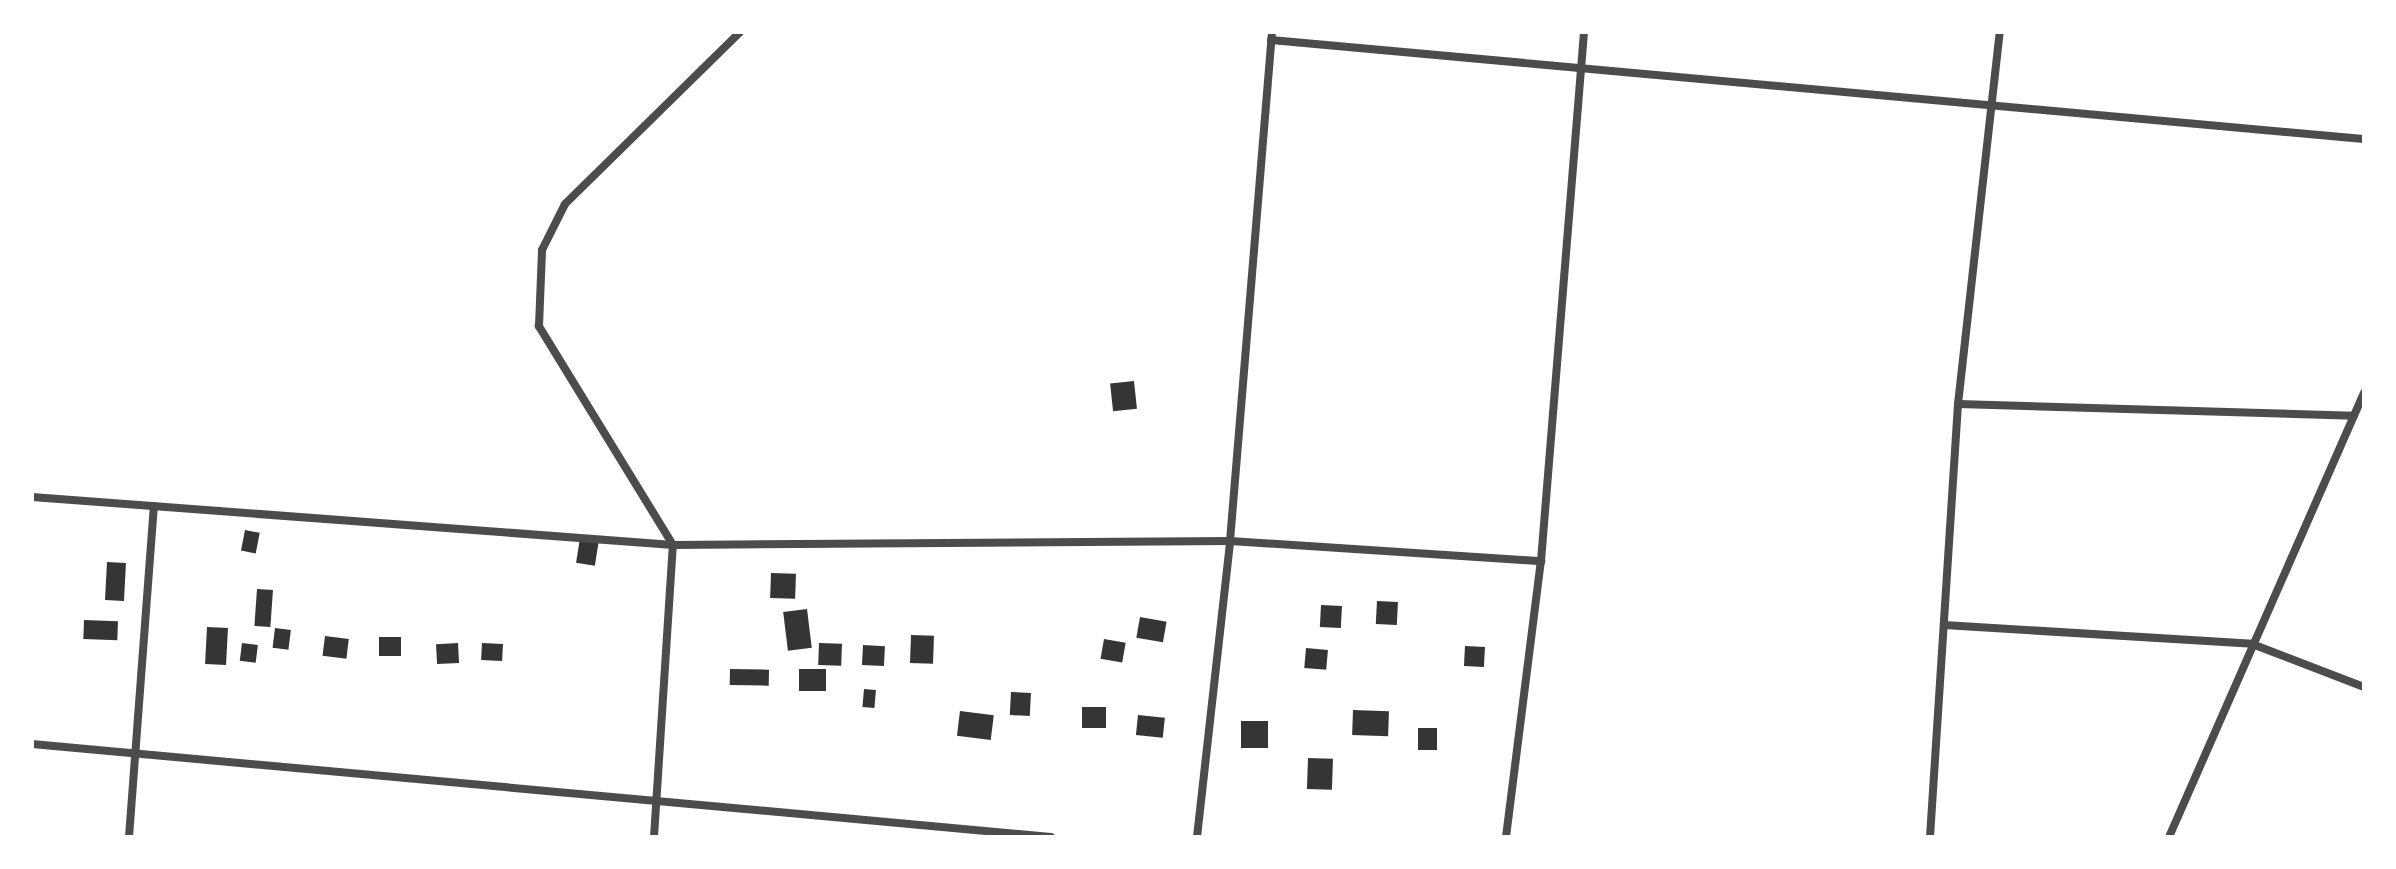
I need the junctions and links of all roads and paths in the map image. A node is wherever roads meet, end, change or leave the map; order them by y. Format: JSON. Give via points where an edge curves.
{"nodes":[{"id":1,"x":740,"y":32,"type":"edge"},
{"id":2,"x":1584,"y":32,"type":"edge"},
{"id":3,"x":2000,"y":32,"type":"edge"},
{"id":4,"x":1272,"y":36,"type":"edge"},
{"id":5,"x":1581,"y":72,"type":"junction"},
{"id":6,"x":1994,"y":103,"type":"junction"},
{"id":7,"x":2364,"y":139,"type":"edge"},
{"id":8,"x":2364,"y":393,"type":"edge"},
{"id":9,"x":1958,"y":404,"type":"junction"},
{"id":10,"x":2354,"y":416,"type":"junction"},
{"id":11,"x":32,"y":497,"type":"edge"},
{"id":12,"x":154,"y":506,"type":"junction"},
{"id":13,"x":1230,"y":541,"type":"junction"},
{"id":14,"x":673,"y":545,"type":"junction"},
{"id":15,"x":1541,"y":561,"type":"junction"},
{"id":16,"x":1944,"y":625,"type":"junction"},
{"id":17,"x":2252,"y":644,"type":"junction"},
{"id":18,"x":2364,"y":687,"type":"edge"},
{"id":19,"x":32,"y":744,"type":"edge"},
{"id":20,"x":135,"y":753,"type":"junction"},
{"id":21,"x":657,"y":801,"type":"junction"},
{"id":22,"x":129,"y":837,"type":"edge"},
{"id":23,"x":654,"y":837,"type":"edge"},
{"id":24,"x":1051,"y":837,"type":"edge"},
{"id":25,"x":1197,"y":837,"type":"edge"},
{"id":26,"x":1506,"y":837,"type":"edge"},
{"id":27,"x":1930,"y":837,"type":"edge"},
{"id":28,"x":2169,"y":837,"type":"edge"}],
"edges":[{"from":1,"to":14,"type":"street","via":[[565,204],[542,250],[539,326]]},
{"from":2,"to":5,"type":"street"},
{"from":3,"to":6,"type":"street"},
{"from":4,"to":5,"type":"street"},
{"from":4,"to":13,"type":"street"},
{"from":5,"to":6,"type":"street"},
{"from":5,"to":15,"type":"street"},
{"from":6,"to":7,"type":"street"},
{"from":6,"to":9,"type":"street"},
{"from":8,"to":10,"type":"street"},
{"from":9,"to":10,"type":"street"},
{"from":9,"to":16,"type":"street"},
{"from":10,"to":17,"type":"street"},
{"from":11,"to":12,"type":"street"},
{"from":12,"to":14,"type":"street"},
{"from":12,"to":20,"type":"street"},
{"from":13,"to":14,"type":"street"},
{"from":13,"to":15,"type":"street"},
{"from":13,"to":25,"type":"street"},
{"from":14,"to":21,"type":"street"},
{"from":15,"to":26,"type":"street"},
{"from":16,"to":17,"type":"street"},
{"from":16,"to":27,"type":"street"},
{"from":17,"to":18,"type":"street"},
{"from":17,"to":28,"type":"street"},
{"from":19,"to":20,"type":"street"},
{"from":20,"to":21,"type":"street"},
{"from":20,"to":22,"type":"street"},
{"from":21,"to":23,"type":"street"},
{"from":21,"to":24,"type":"street"}]}
